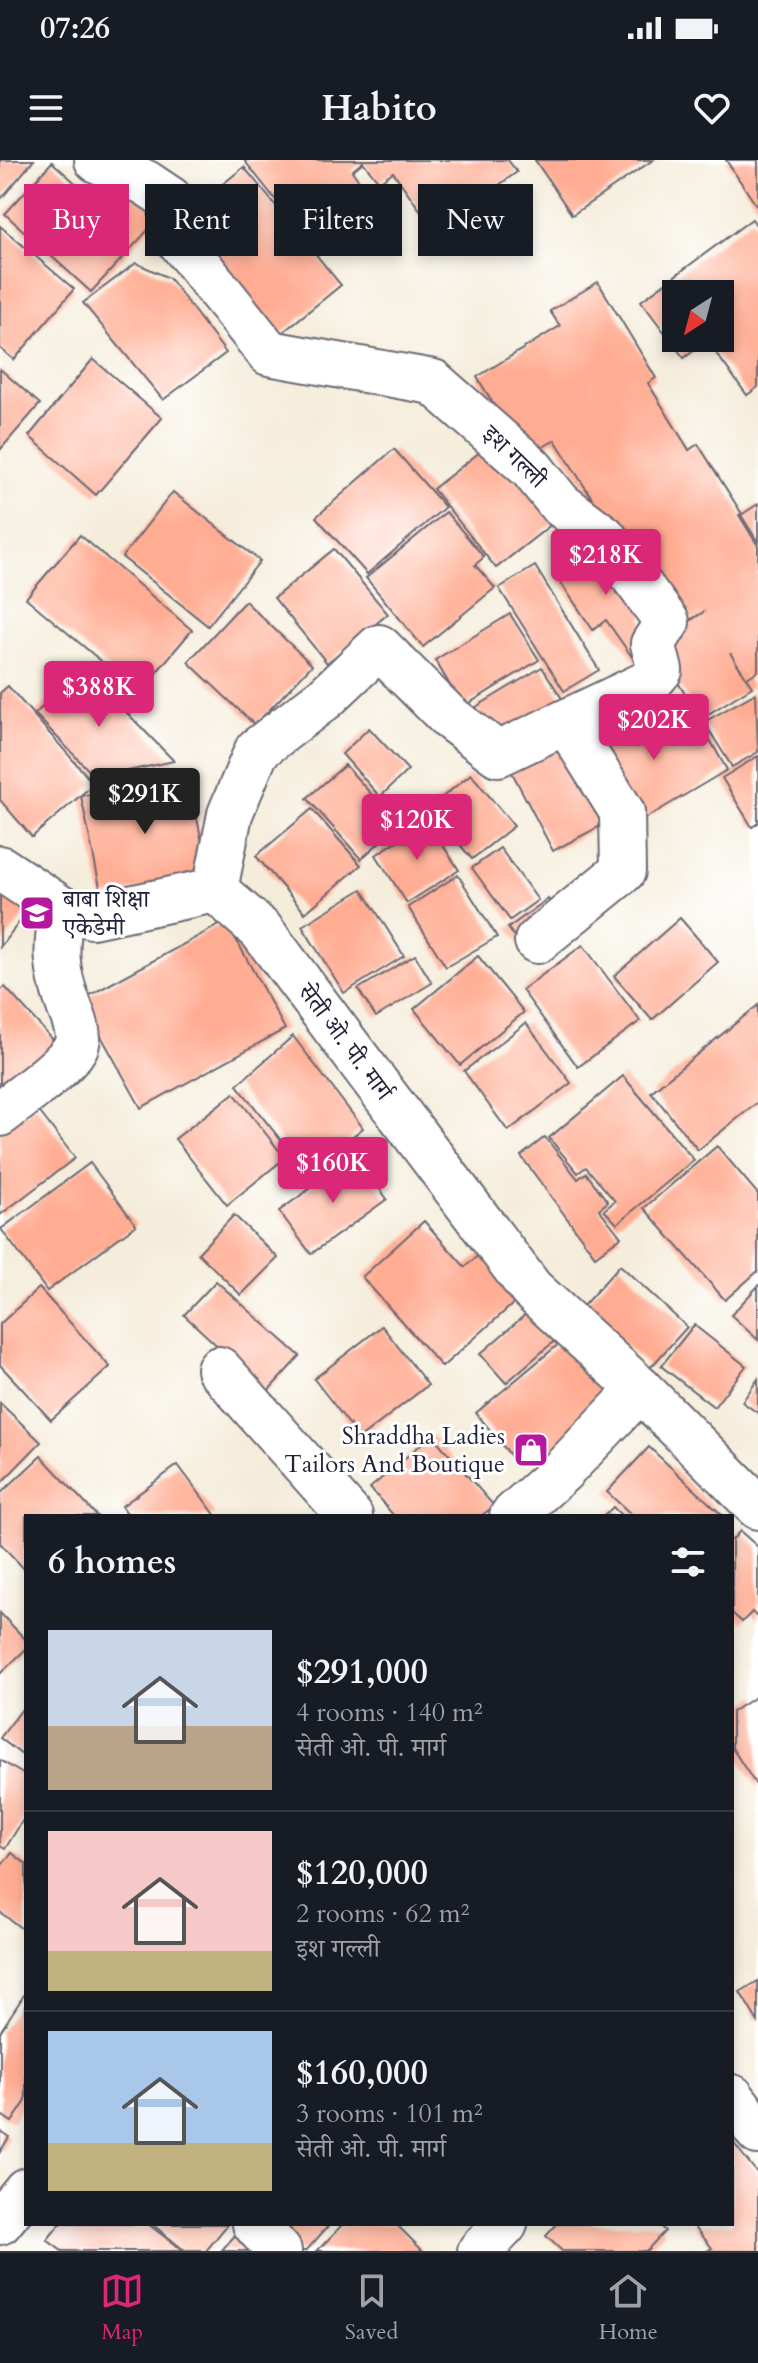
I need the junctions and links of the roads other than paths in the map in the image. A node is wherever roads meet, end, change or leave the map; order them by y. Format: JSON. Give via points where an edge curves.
{"nodes":[{"id":1,"x":97,"y":160,"type":"edge"},
{"id":2,"x":566,"y":722,"type":"junction"},
{"id":3,"x":0,"y":868,"type":"edge"},
{"id":4,"x":215,"y":890,"type":"junction"},
{"id":5,"x":62,"y":909,"type":"junction"},
{"id":6,"x":537,"y":941,"type":"dead end"},
{"id":7,"x":0,"y":1114,"type":"edge"},
{"id":8,"x":219,"y":1369,"type":"dead end"},
{"id":9,"x":640,"y":1389,"type":"junction"},
{"id":10,"x":758,"y":1507,"type":"edge"},
{"id":11,"x":348,"y":1514,"type":"edge"},
{"id":12,"x":514,"y":1514,"type":"edge"},
{"id":13,"x":734,"y":2100,"type":"edge"},
{"id":14,"x":758,"y":2132,"type":"edge"},
{"id":15,"x":24,"y":2192,"type":"edge"},
{"id":16,"x":0,"y":2222,"type":"edge"},
{"id":17,"x":257,"y":2226,"type":"edge"},
{"id":18,"x":503,"y":2226,"type":"edge"},
{"id":19,"x":279,"y":2251,"type":"edge"},
{"id":20,"x":480,"y":2251,"type":"edge"}],
"edges":[{"from":1,"to":2,"type":"street","name":"इश गल्ली","via":[[170,199],[174,234],[269,353],[433,382],[531,468],[560,504],[604,537],[667,622],[653,644],[660,670],[650,682]]},
{"from":2,"to":4,"type":"street","name":"इश गल्ली","via":[[498,754],[449,717],[379,647],[325,698],[257,750],[230,814]]},
{"from":2,"to":6,"type":"street","via":[[622,812],[623,871]]},
{"from":3,"to":5,"type":"street"},
{"from":4,"to":5,"type":"street","via":[[92,916]]},
{"from":4,"to":9,"type":"street","name":"सेती ओ. पी. मार्ग","via":[[261,930],[531,1289]]},
{"from":5,"to":7,"type":"street","via":[[55,947],[77,1045]]},
{"from":8,"to":11,"type":"street"},
{"from":9,"to":10,"type":"street","name":"सेती ओ. पी. मार्ग"},
{"from":9,"to":12,"type":"street"},
{"from":13,"to":14,"type":"street"},
{"from":15,"to":16,"type":"street"},
{"from":17,"to":19,"type":"street"},
{"from":18,"to":20,"type":"street"}]}
